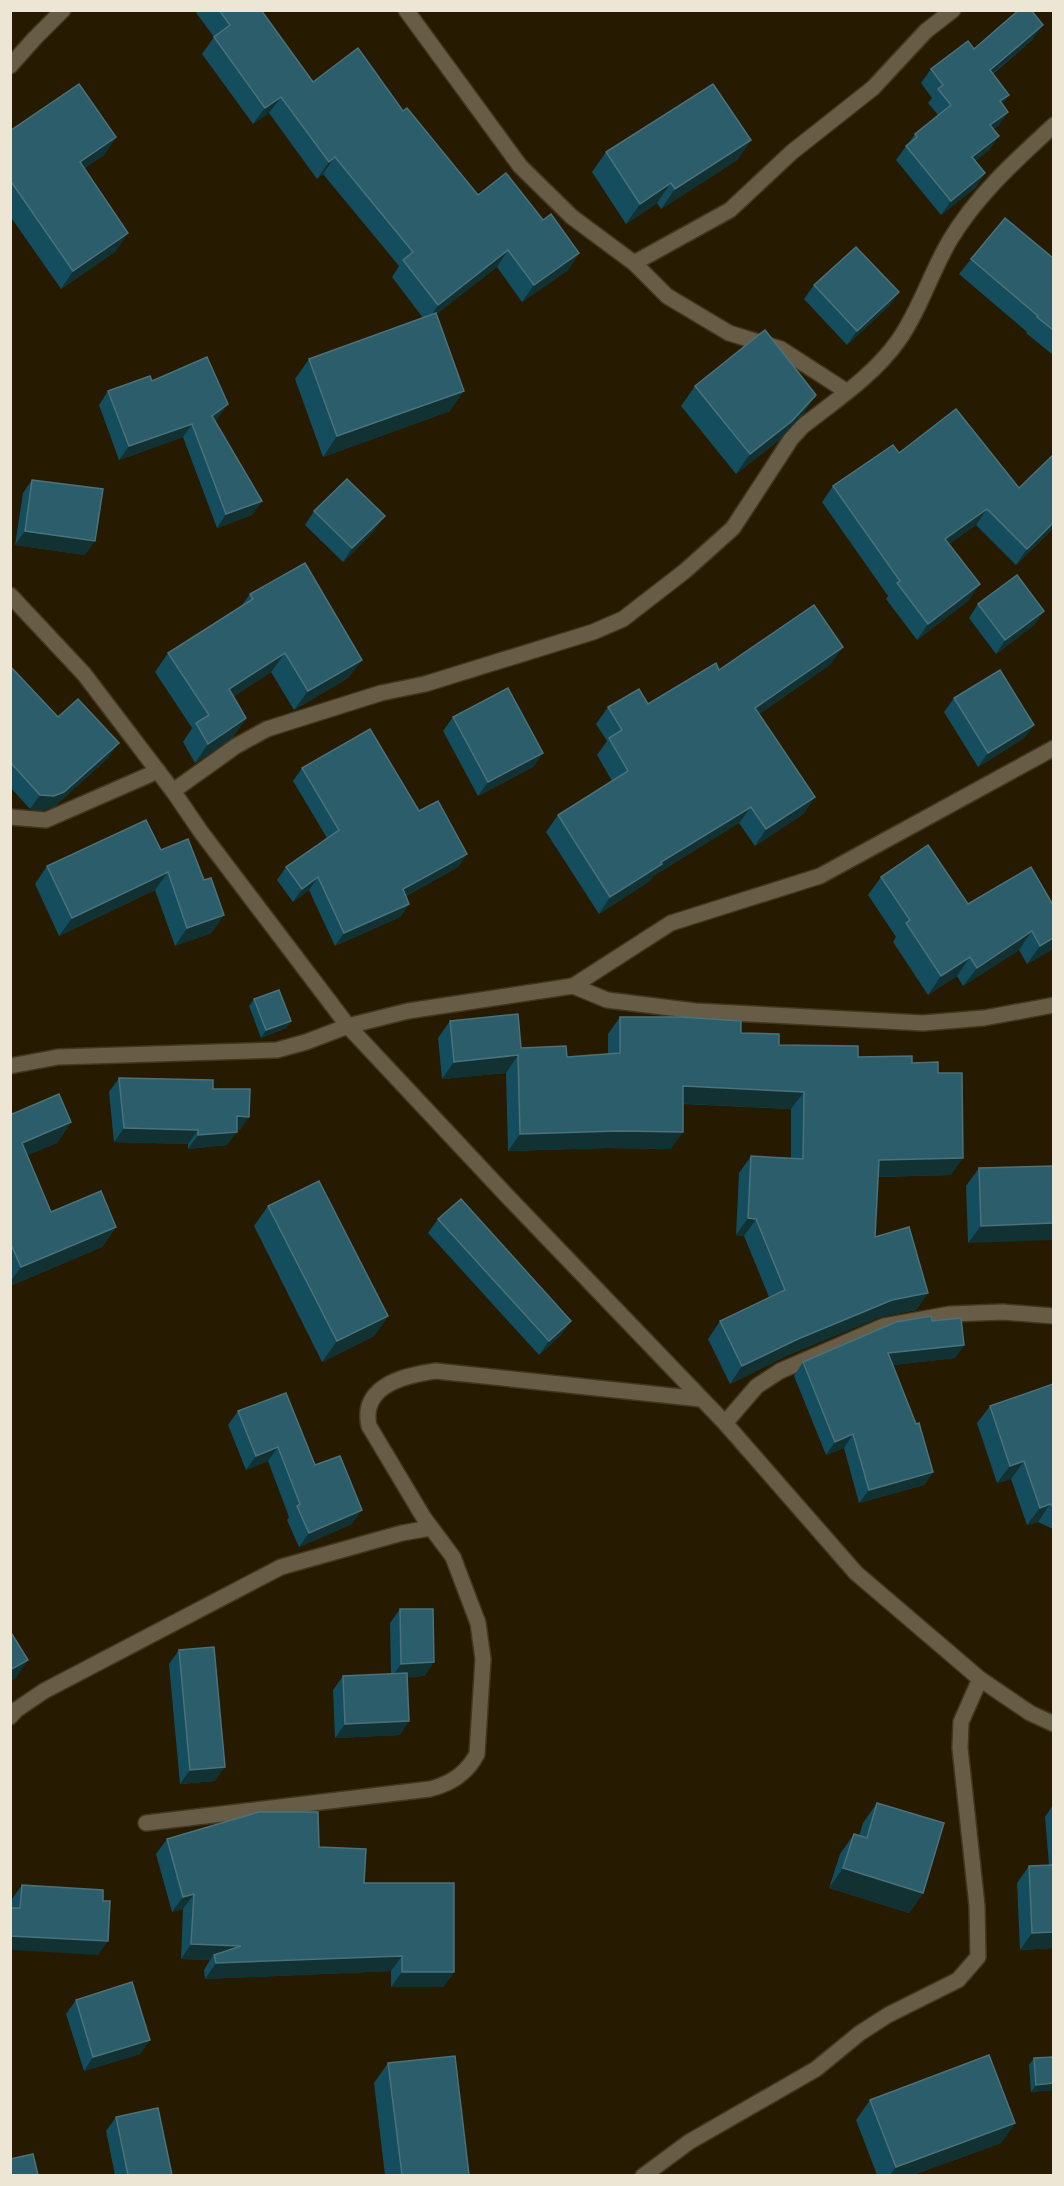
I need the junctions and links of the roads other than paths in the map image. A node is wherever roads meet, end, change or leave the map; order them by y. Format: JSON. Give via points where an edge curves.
{"nodes":[{"id":1,"x":63,"y":10,"type":"edge"},
{"id":2,"x":406,"y":10,"type":"edge"},
{"id":3,"x":953,"y":10,"type":"edge"},
{"id":4,"x":10,"y":66,"type":"edge"},
{"id":5,"x":1053,"y":125,"type":"edge"},
{"id":6,"x":634,"y":263,"type":"junction"},
{"id":7,"x":846,"y":391,"type":"junction"},
{"id":8,"x":10,"y":595,"type":"edge"},
{"id":9,"x":1053,"y":748,"type":"edge"},
{"id":10,"x":158,"y":771,"type":"junction"},
{"id":11,"x":173,"y":791,"type":"junction"},
{"id":12,"x":10,"y":817,"type":"edge"},
{"id":13,"x":573,"y":986,"type":"junction"},
{"id":14,"x":1053,"y":1005,"type":"edge"},
{"id":15,"x":348,"y":1026,"type":"junction"},
{"id":16,"x":10,"y":1066,"type":"edge"},
{"id":17,"x":1053,"y":1316,"type":"edge"},
{"id":18,"x":700,"y":1399,"type":"junction"},
{"id":19,"x":725,"y":1423,"type":"junction"},
{"id":20,"x":431,"y":1528,"type":"junction"},
{"id":21,"x":980,"y":1679,"type":"junction"},
{"id":22,"x":10,"y":1717,"type":"edge"},
{"id":23,"x":1053,"y":1724,"type":"edge"},
{"id":24,"x":146,"y":1823,"type":"dead end"},
{"id":25,"x":643,"y":2175,"type":"edge"}],
"edges":[{"from":1,"to":4,"type":"street"},
{"from":2,"to":6,"type":"street","via":[[520,166],[572,217]]},
{"from":3,"to":6,"type":"street","via":[[926,31],[873,88],[792,152],[730,210]]},
{"from":5,"to":7,"type":"street","via":[[975,203],[950,240],[898,341]]},
{"from":6,"to":7,"type":"street","via":[[667,296],[729,333],[781,349]]},
{"from":7,"to":11,"type":"street","via":[[791,439],[733,528],[623,619],[459,674],[381,693],[267,729]]},
{"from":8,"to":10,"type":"street","via":[[84,674]]},
{"from":9,"to":13,"type":"street","via":[[820,876],[671,924]]},
{"from":10,"to":11,"type":"street"},
{"from":10,"to":12,"type":"street","via":[[46,820]]},
{"from":11,"to":15,"type":"street"},
{"from":13,"to":14,"type":"street","via":[[607,1000],[695,1011],[923,1023],[984,1018]]},
{"from":13,"to":15,"type":"street","via":[[408,1011]]},
{"from":15,"to":16,"type":"street","via":[[277,1050],[58,1057]]},
{"from":15,"to":18,"type":"street"},
{"from":17,"to":19,"type":"street","via":[[1003,1312],[950,1314],[884,1326],[780,1371],[757,1386]]},
{"from":18,"to":19,"type":"street"},
{"from":18,"to":20,"type":"street","via":[[436,1371],[412,1374],[385,1386],[366,1413],[369,1426]]},
{"from":19,"to":21,"type":"street","via":[[856,1573]]},
{"from":20,"to":22,"type":"street","via":[[281,1567],[44,1691]]},
{"from":20,"to":24,"type":"street","via":[[453,1557],[480,1634],[483,1659],[477,1754],[470,1766],[444,1786],[429,1789]]},
{"from":21,"to":23,"type":"street"},
{"from":21,"to":25,"type":"street","via":[[961,1722],[960,1748],[977,1906],[978,1957],[958,1980],[888,2015],[816,2069],[689,2142]]}]}
